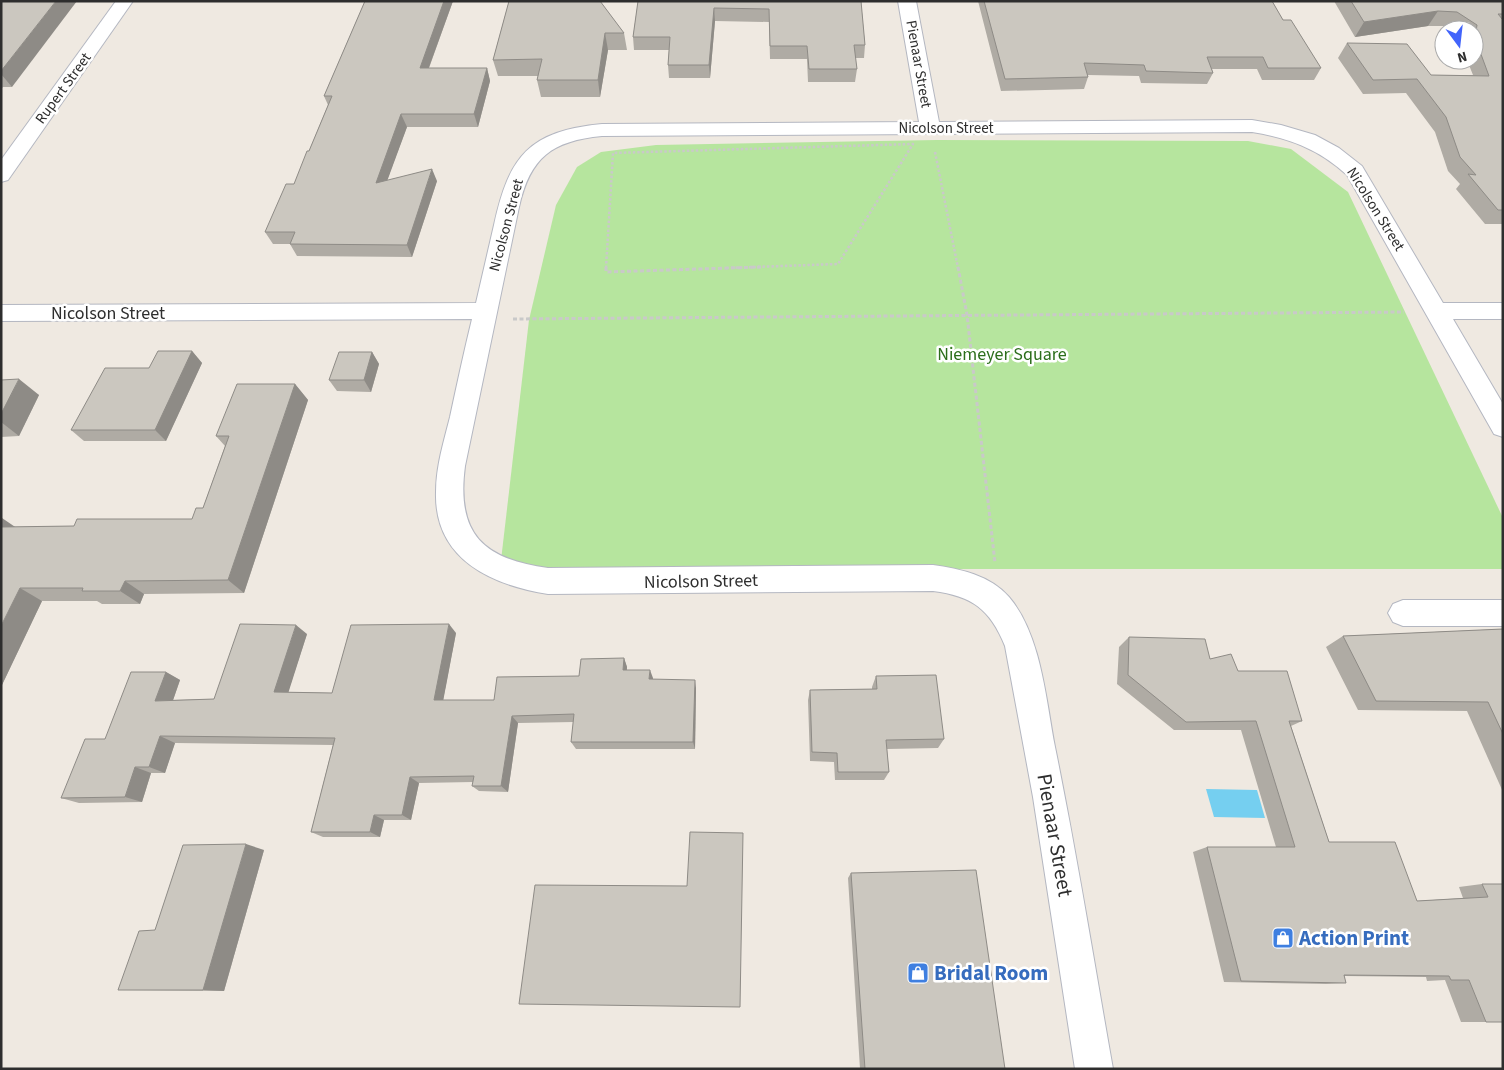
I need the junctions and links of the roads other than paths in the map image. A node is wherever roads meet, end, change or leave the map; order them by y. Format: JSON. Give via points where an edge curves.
{"nodes":[{"id":1,"x":125,"y":1,"type":"edge"},
{"id":2,"x":907,"y":1,"type":"edge"},
{"id":3,"x":930,"y":127,"type":"junction"},
{"id":4,"x":1,"y":175,"type":"edge"},
{"id":5,"x":485,"y":311,"type":"junction"},
{"id":6,"x":1437,"y":311,"type":"junction"},
{"id":7,"x":1503,"y":311,"type":"edge"},
{"id":8,"x":1,"y":313,"type":"edge"},
{"id":9,"x":1503,"y":427,"type":"edge"},
{"id":10,"x":1000,"y":606,"type":"joint"},
{"id":11,"x":1403,"y":613,"type":"dead end"},
{"id":12,"x":1503,"y":613,"type":"edge"},
{"id":13,"x":1094,"y":1069,"type":"edge"}],
"edges":[{"from":1,"to":4,"type":"street","name":"Rupert Street"},
{"from":2,"to":3,"type":"street","name":"Pienaar Street"},
{"from":3,"to":5,"type":"street","name":"Nicolson Street","via":[[602,130],[576,133],[555,141],[526,161],[516,181]]},
{"from":3,"to":6,"type":"street","name":"Nicolson Street","via":[[1252,126],[1300,135],[1327,148],[1355,171]]},
{"from":5,"to":8,"type":"street","name":"Nicolson Street"},
{"from":5,"to":10,"type":"street","name":"Nicolson Street","via":[[452,470],[449,500],[457,531],[492,565],[524,578],[548,581],[933,578],[970,585]]},
{"from":6,"to":7,"type":"street"},
{"from":6,"to":9,"type":"street","name":"Nicolson Street"},
{"from":10,"to":13,"type":"street","name":"Pienaar Street","via":[[1020,646],[1049,797]]},
{"from":11,"to":12,"type":"street"}]}
